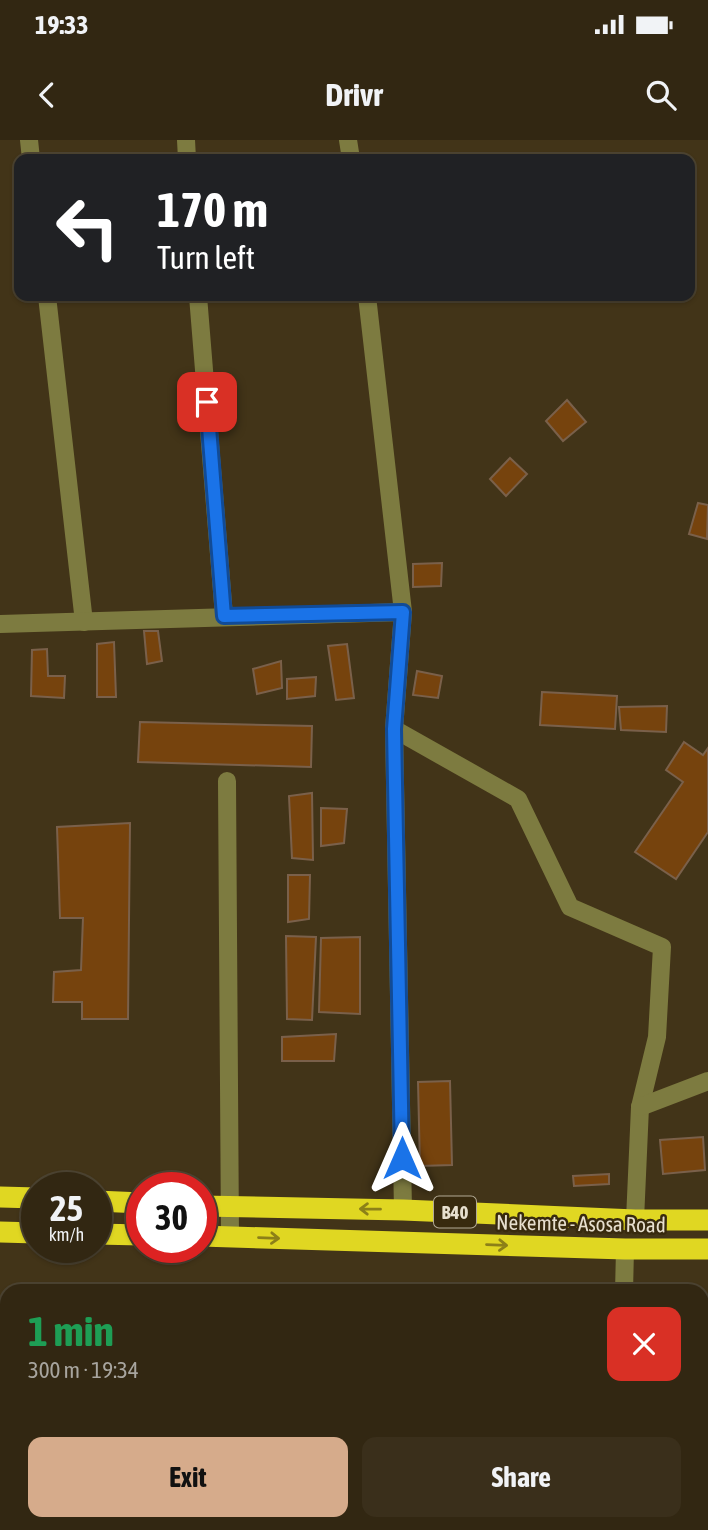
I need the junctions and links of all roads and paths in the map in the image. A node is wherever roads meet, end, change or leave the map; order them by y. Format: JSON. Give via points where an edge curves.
{"nodes":[{"id":1,"x":48,"y":301,"type":"edge"},
{"id":2,"x":198,"y":301,"type":"edge"},
{"id":3,"x":368,"y":301,"type":"edge"},
{"id":4,"x":403,"y":612,"type":"junction"},
{"id":5,"x":224,"y":616,"type":"junction"},
{"id":6,"x":84,"y":622,"type":"junction"},
{"id":7,"x":0,"y":624,"type":"edge"},
{"id":8,"x":394,"y":729,"type":"junction"},
{"id":9,"x":227,"y":781,"type":"dead end"},
{"id":10,"x":708,"y":1081,"type":"edge"},
{"id":11,"x":640,"y":1107,"type":"junction"},
{"id":12,"x":0,"y":1197,"type":"edge"},
{"id":13,"x":21,"y":1198,"type":"edge"},
{"id":14,"x":217,"y":1207,"type":"edge"},
{"id":15,"x":230,"y":1207,"type":"junction"},
{"id":16,"x":403,"y":1210,"type":"junction"},
{"id":17,"x":635,"y":1220,"type":"junction"},
{"id":18,"x":708,"y":1220,"type":"edge"},
{"id":19,"x":0,"y":1232,"type":"edge"},
{"id":20,"x":21,"y":1233,"type":"edge"},
{"id":21,"x":217,"y":1237,"type":"edge"},
{"id":22,"x":230,"y":1237,"type":"junction"},
{"id":23,"x":625,"y":1249,"type":"junction"},
{"id":24,"x":708,"y":1249,"type":"edge"},
{"id":25,"x":624,"y":1284,"type":"edge"}],
"edges":[{"from":1,"to":6,"type":"street"},
{"from":2,"to":5,"type":"street"},
{"from":3,"to":4,"type":"street"},
{"from":4,"to":5,"type":"street"},
{"from":4,"to":8,"type":"street"},
{"from":5,"to":6,"type":"street"},
{"from":6,"to":7,"type":"street"},
{"from":8,"to":11,"type":"street","via":[[518,799],[570,907],[662,947],[657,1037]]},
{"from":8,"to":16,"type":"street"},
{"from":9,"to":15,"type":"street"},
{"from":10,"to":11,"type":"street"},
{"from":11,"to":17,"type":"street"},
{"from":12,"to":13,"type":"highway"},
{"from":14,"to":15,"type":"highway","number":"B40"},
{"from":16,"to":15,"type":"highway","number":"B40","one_way":true},
{"from":15,"to":22,"type":"street"},
{"from":16,"to":17,"type":"highway","number":"B40"},
{"from":17,"to":18,"type":"highway","number":"B40"},
{"from":19,"to":20,"type":"highway"},
{"from":21,"to":22,"type":"highway","name":"Nekemte - Asosa Road","number":"B40"},
{"from":22,"to":23,"type":"highway","name":"Nekemte - Asosa Road","number":"B40","one_way":true},
{"from":23,"to":24,"type":"highway","name":"Nekemte - Asosa Road","number":"B40"},
{"from":23,"to":25,"type":"street"}]}
